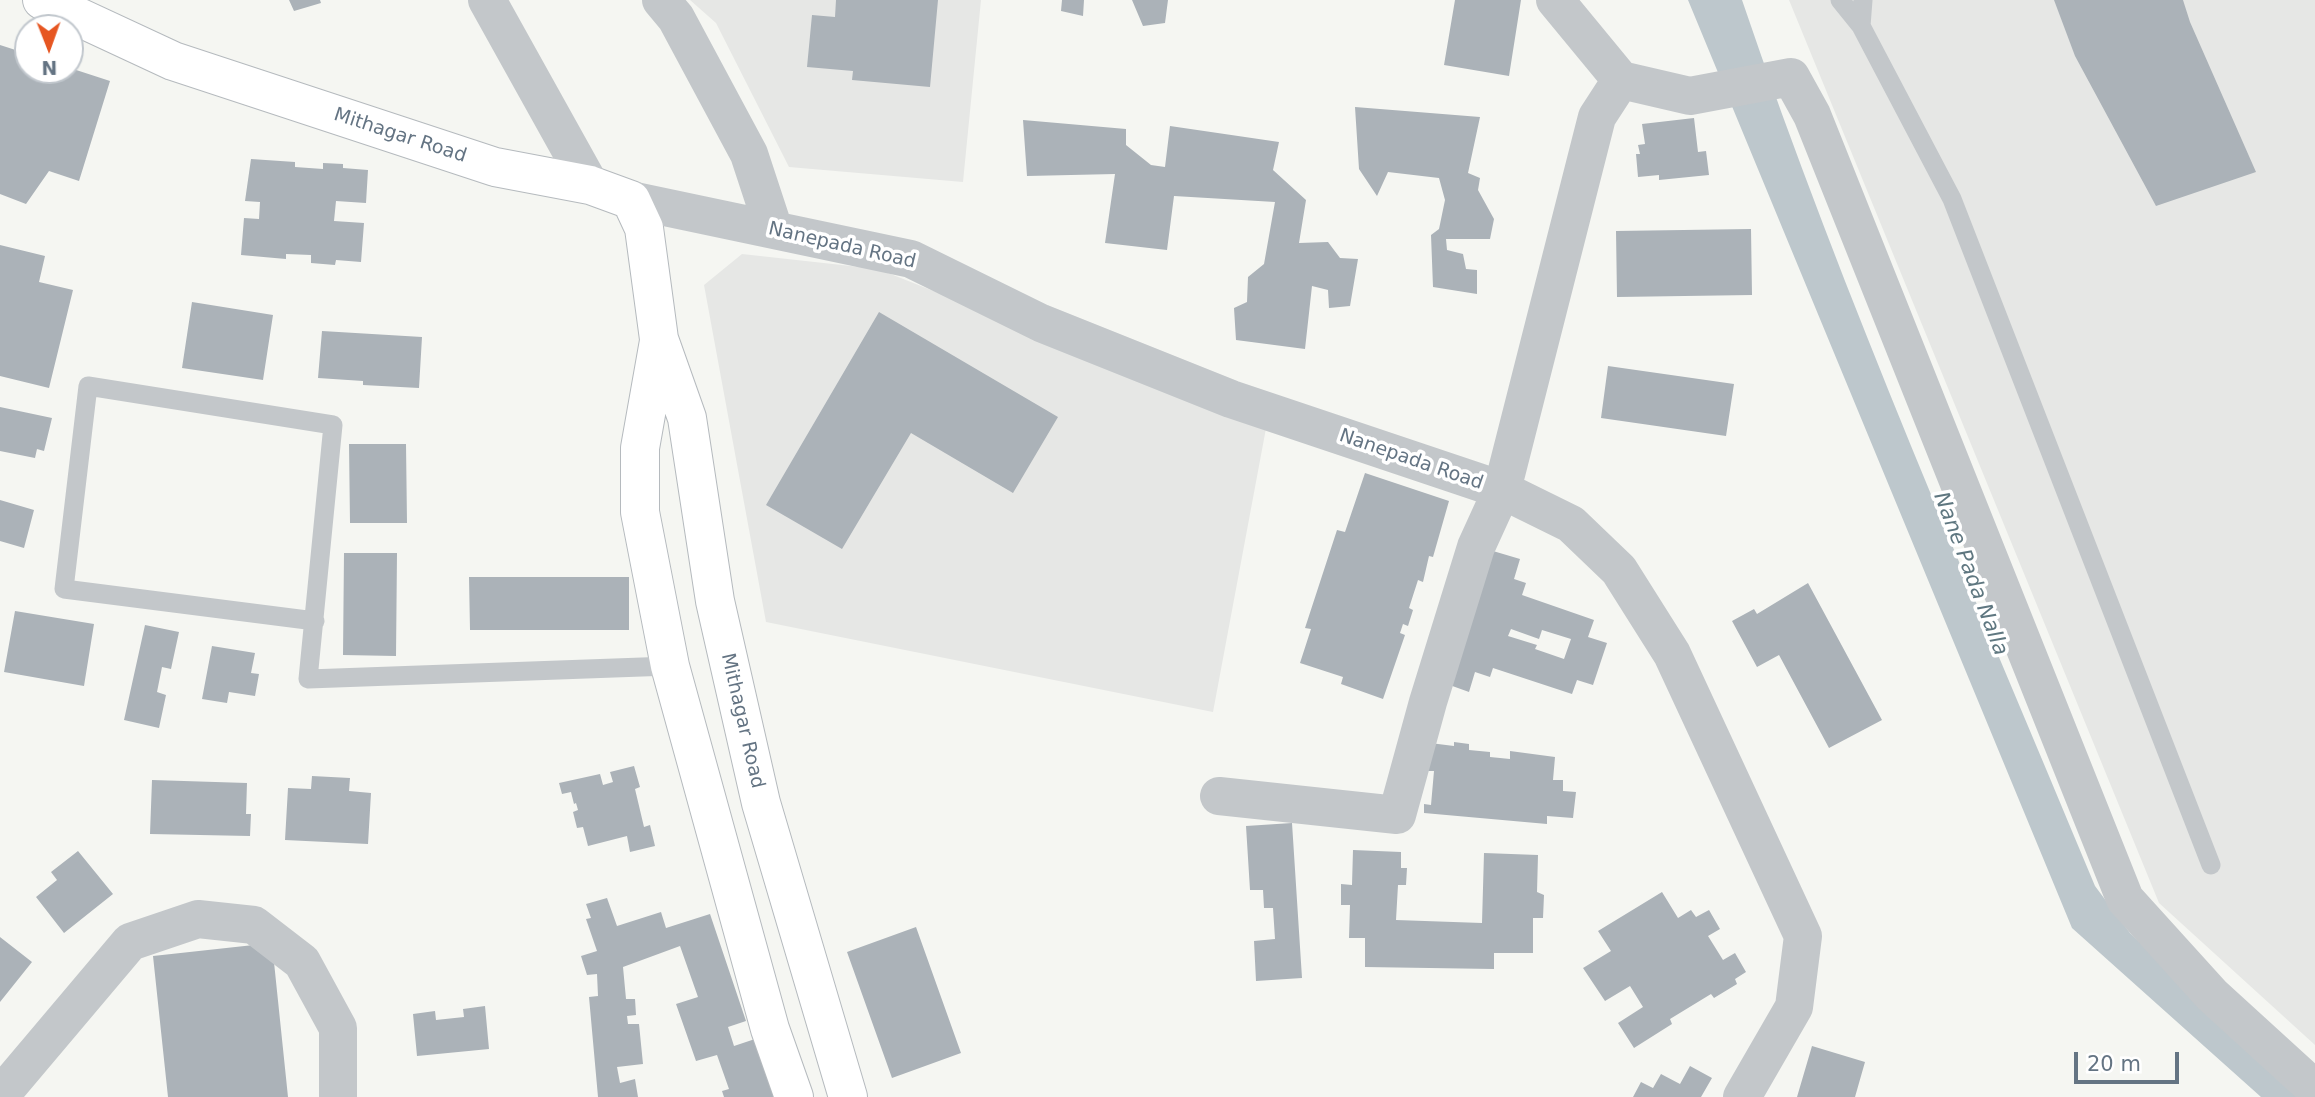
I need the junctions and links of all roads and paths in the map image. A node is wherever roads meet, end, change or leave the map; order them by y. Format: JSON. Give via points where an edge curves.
{"nodes":[{"id":1,"x":41,"y":0,"type":"edge"},
{"id":2,"x":487,"y":0,"type":"edge"},
{"id":3,"x":661,"y":0,"type":"edge"},
{"id":4,"x":1555,"y":0,"type":"edge"},
{"id":5,"x":1840,"y":0,"type":"edge"},
{"id":6,"x":1863,"y":0,"type":"edge"},
{"id":7,"x":1861,"y":26,"type":"junction"},
{"id":8,"x":1621,"y":80,"type":"junction"},
{"id":9,"x":590,"y":185,"type":"junction"},
{"id":10,"x":631,"y":200,"type":"junction"},
{"id":11,"x":774,"y":230,"type":"junction"},
{"id":12,"x":659,"y":339,"type":"junction"},
{"id":13,"x":1502,"y":490,"type":"junction"},
{"id":14,"x":315,"y":621,"type":"junction"},
{"id":15,"x":670,"y":666,"type":"junction"},
{"id":16,"x":1219,"y":796,"type":"dead end"},
{"id":17,"x":2211,"y":866,"type":"dead end"},
{"id":18,"x":2315,"y":1089,"type":"edge"},
{"id":19,"x":0,"y":1096,"type":"edge"},
{"id":20,"x":338,"y":1097,"type":"edge"},
{"id":21,"x":794,"y":1097,"type":"edge"},
{"id":22,"x":848,"y":1097,"type":"edge"},
{"id":23,"x":1742,"y":1097,"type":"edge"}],
"edges":[{"from":1,"to":9,"type":"street","name":"Mithagar Road","via":[[173,61],[495,167]]},
{"from":2,"to":9,"type":"street"},
{"from":3,"to":11,"type":"street","via":[[676,18],[749,154]]},
{"from":4,"to":8,"type":"street"},
{"from":5,"to":7,"type":"lane"},
{"from":6,"to":7,"type":"lane"},
{"from":7,"to":17,"type":"lane","via":[[1952,200]]},
{"from":8,"to":13,"type":"street","via":[[1597,117]]},
{"from":8,"to":18,"type":"street","via":[[1690,96],[1791,77],[1812,115],[2125,900],[2212,995]]},
{"from":9,"to":10,"type":"street","name":"Mithagar Road"},
{"from":10,"to":11,"type":"street","name":"Nanepada Road"},
{"from":10,"to":12,"type":"street","name":"Mithagar Road","via":[[643,228]]},
{"from":11,"to":13,"type":"street","name":"Nanepada Road","via":[[911,259],[1041,323],[1231,399]]},
{"from":12,"to":15,"type":"street","name":"Mithagar Road","via":[[640,448],[640,512]]},
{"from":12,"to":22,"type":"street","name":"Mithagar Road","via":[[687,418],[715,601],[761,803]]},
{"from":13,"to":16,"type":"street","via":[[1476,547],[1397,815]]},
{"from":13,"to":23,"type":"street","name":"Nanepada Road","via":[[1570,524],[1619,570],[1672,654],[1803,936],[1794,1007]]},
{"from":14,"to":14,"type":"lane","via":[[333,425],[88,386],[64,589]]},
{"from":14,"to":15,"type":"lane","via":[[308,679]]},
{"from":15,"to":21,"type":"street","name":"Mithagar Road","via":[[770,1029]]},
{"from":19,"to":20,"type":"street","via":[[130,942],[198,919],[254,925],[302,962],[338,1028]]}]}
